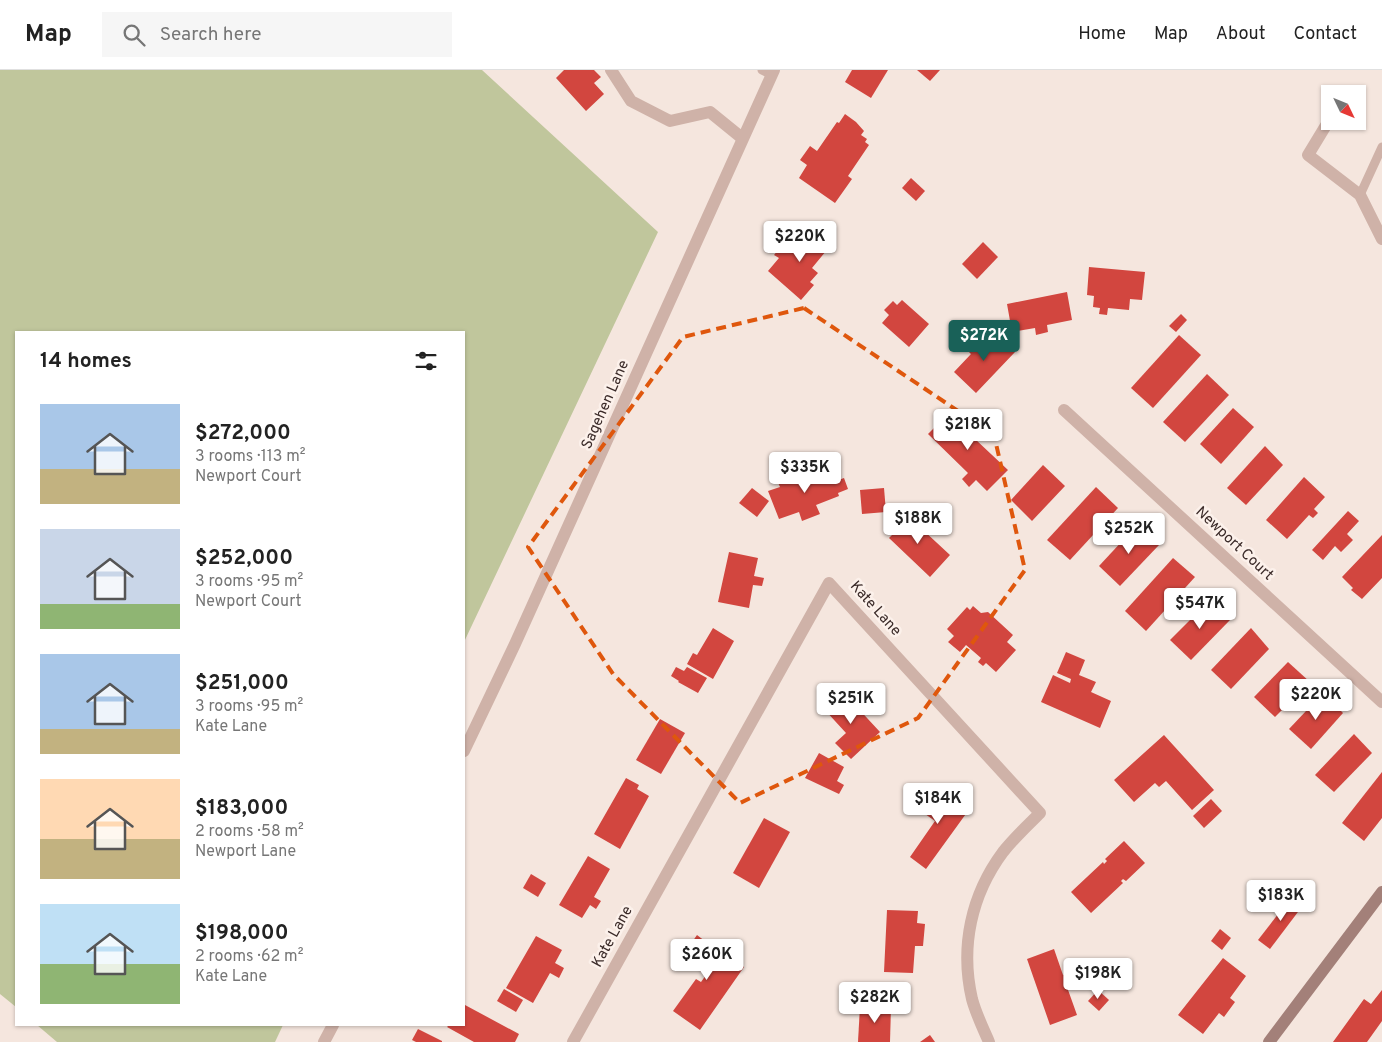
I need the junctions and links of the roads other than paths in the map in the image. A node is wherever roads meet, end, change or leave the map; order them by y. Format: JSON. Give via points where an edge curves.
{"nodes":[{"id":1,"x":611,"y":70,"type":"edge"},
{"id":2,"x":769,"y":72,"type":"edge"},
{"id":3,"x":1323,"y":130,"type":"edge"},
{"id":4,"x":742,"y":138,"type":"junction"},
{"id":5,"x":1382,"y":147,"type":"edge"},
{"id":6,"x":1360,"y":195,"type":"junction"},
{"id":7,"x":1382,"y":239,"type":"edge"},
{"id":8,"x":1064,"y":410,"type":"dead end"},
{"id":9,"x":1382,"y":702,"type":"edge"},
{"id":10,"x":465,"y":749,"type":"edge"},
{"id":11,"x":1382,"y":892,"type":"edge"},
{"id":12,"x":332,"y":1026,"type":"edge"},
{"id":13,"x":324,"y":1042,"type":"edge"},
{"id":14,"x":573,"y":1042,"type":"edge"},
{"id":15,"x":989,"y":1042,"type":"edge"},
{"id":16,"x":1269,"y":1042,"type":"edge"}],
"edges":[{"from":1,"to":4,"type":"street","via":[[631,101],[670,121],[710,112]]},
{"from":2,"to":4,"type":"street","name":"Sagehen Lane"},
{"from":3,"to":6,"type":"street","via":[[1308,154]]},
{"from":4,"to":10,"type":"street","name":"Sagehen Lane"},
{"from":5,"to":6,"type":"lane"},
{"from":6,"to":7,"type":"street"},
{"from":8,"to":9,"type":"street","name":"Newport Court"},
{"from":11,"to":16,"type":"street"},
{"from":12,"to":13,"type":"street"},
{"from":14,"to":15,"type":"street","name":"Kate Lane","via":[[829,583],[1040,812],[1004,851],[986,878],[973,909],[967,941],[967,972],[973,1001]]}]}
